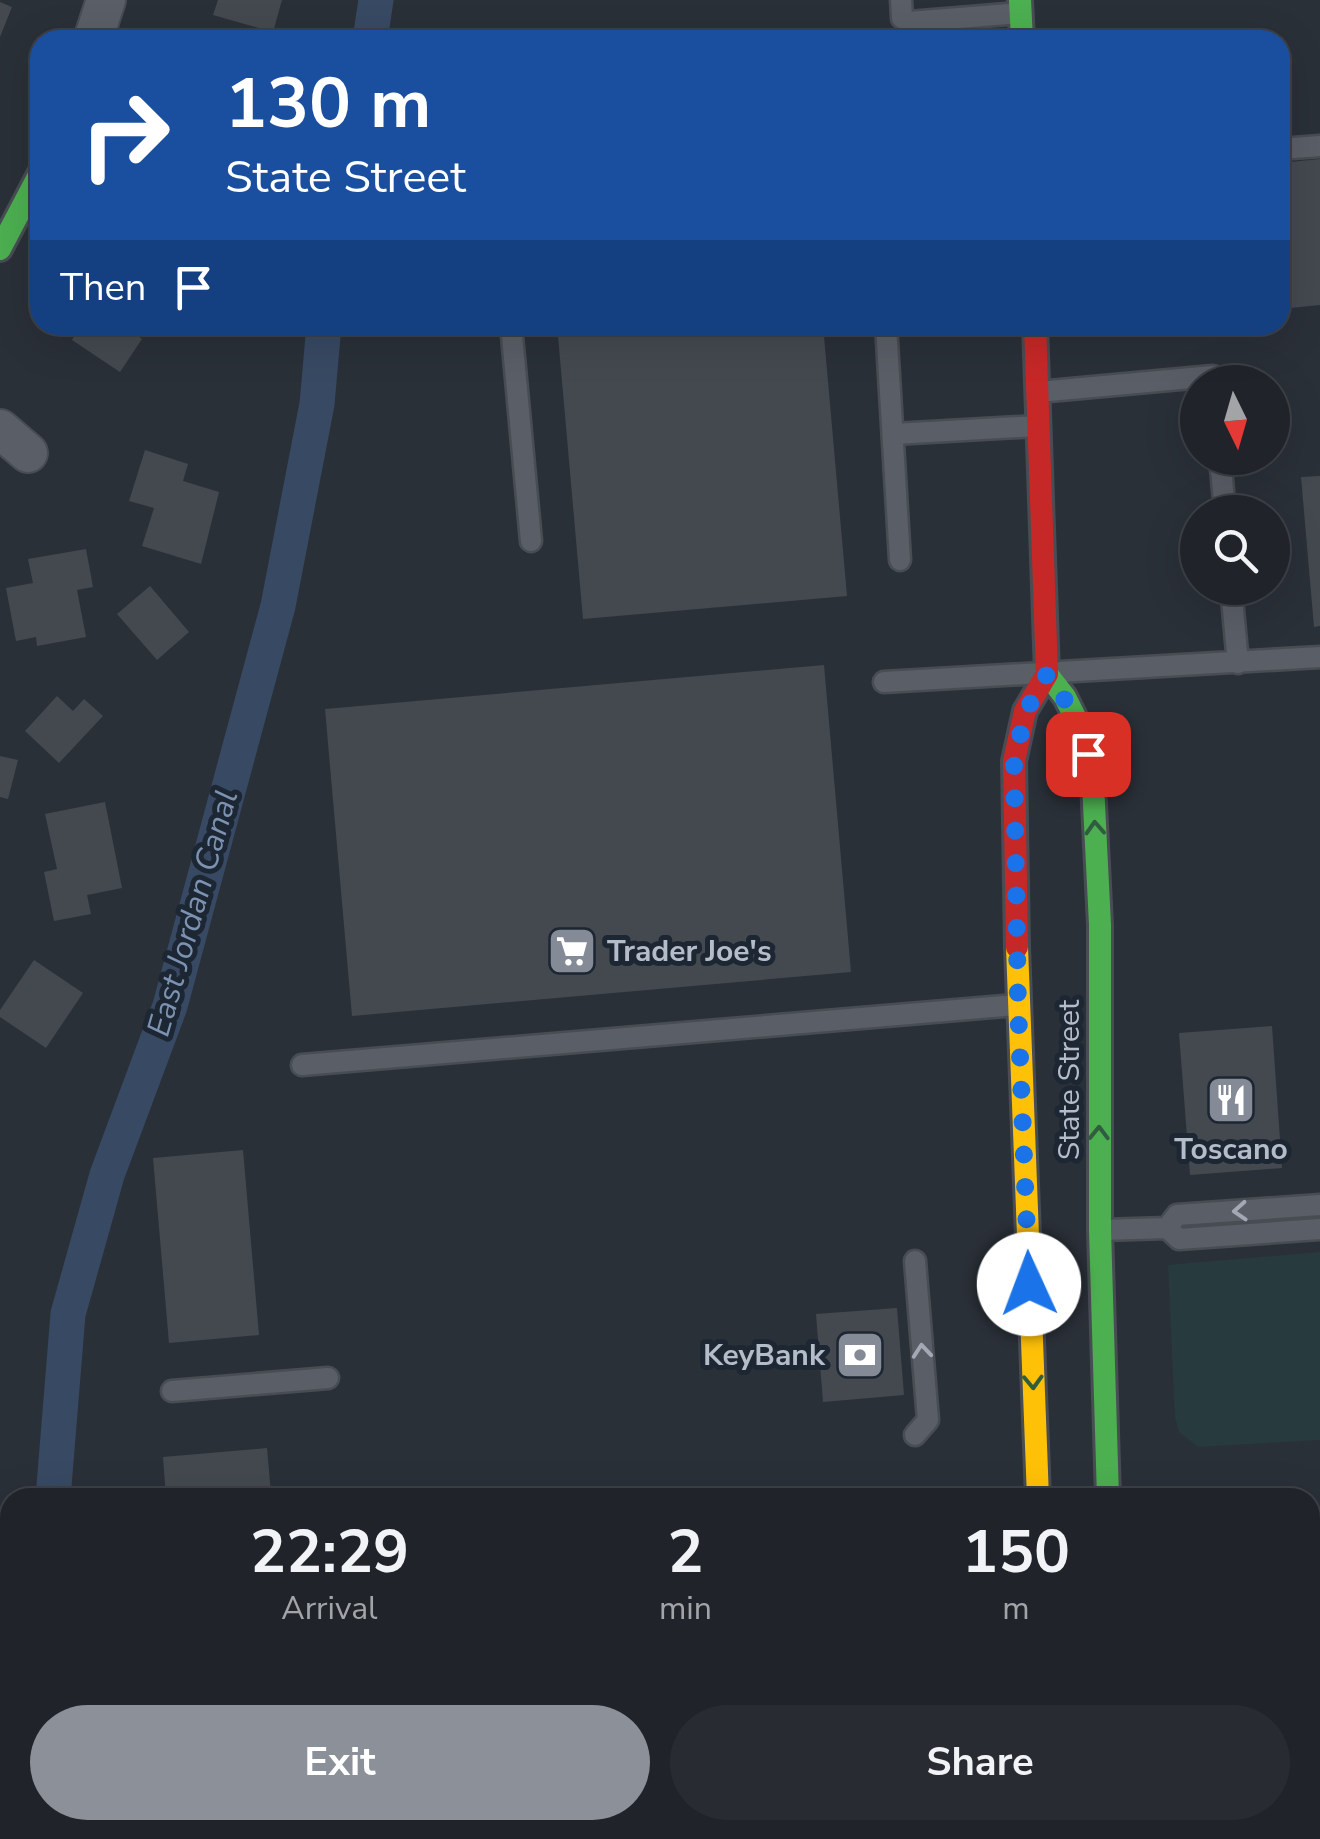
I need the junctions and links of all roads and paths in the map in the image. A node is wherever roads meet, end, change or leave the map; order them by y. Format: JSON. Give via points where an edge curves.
{"nodes":[{"id":1,"x":106,"y":0,"type":"edge"},
{"id":2,"x":901,"y":0,"type":"edge"},
{"id":3,"x":1021,"y":7,"type":"edge"},
{"id":4,"x":96,"y":30,"type":"edge"},
{"id":5,"x":1320,"y":146,"type":"edge"},
{"id":6,"x":1290,"y":148,"type":"edge"},
{"id":7,"x":30,"y":192,"type":"edge"},
{"id":8,"x":0,"y":248,"type":"edge"},
{"id":9,"x":512,"y":335,"type":"edge"},
{"id":10,"x":887,"y":335,"type":"edge"},
{"id":11,"x":1035,"y":335,"type":"edge"},
{"id":12,"x":1180,"y":379,"type":"edge"},
{"id":13,"x":1038,"y":392,"type":"junction"},
{"id":14,"x":1039,"y":426,"type":"junction"},
{"id":15,"x":894,"y":434,"type":"junction"},
{"id":16,"x":531,"y":541,"type":"dead end"},
{"id":17,"x":900,"y":560,"type":"dead end"},
{"id":18,"x":1233,"y":605,"type":"edge"},
{"id":19,"x":1320,"y":656,"type":"edge"},
{"id":20,"x":1238,"y":663,"type":"junction"},
{"id":21,"x":1047,"y":674,"type":"junction"},
{"id":22,"x":884,"y":682,"type":"dead end"},
{"id":23,"x":1018,"y":1005,"type":"junction"},
{"id":24,"x":302,"y":1065,"type":"dead end"},
{"id":25,"x":1320,"y":1205,"type":"edge"},
{"id":26,"x":1167,"y":1228,"type":"junction"},
{"id":27,"x":1320,"y":1229,"type":"edge"},
{"id":28,"x":1100,"y":1230,"type":"junction"},
{"id":29,"x":915,"y":1261,"type":"dead end"},
{"id":30,"x":328,"y":1378,"type":"dead end"},
{"id":31,"x":172,"y":1392,"type":"dead end"},
{"id":32,"x":915,"y":1435,"type":"dead end"},
{"id":33,"x":1038,"y":1488,"type":"edge"},
{"id":34,"x":1108,"y":1488,"type":"edge"}],
"edges":[{"from":1,"to":4,"type":"street"},
{"from":2,"to":3,"type":"lane","via":[[902,18],[909,22]]},
{"from":5,"to":6,"type":"lane"},
{"from":7,"to":8,"type":"main road"},
{"from":9,"to":16,"type":"lane"},
{"from":10,"to":15,"type":"lane"},
{"from":11,"to":13,"type":"main road","name":"State Street"},
{"from":12,"to":13,"type":"lane"},
{"from":13,"to":14,"type":"main road","name":"State Street"},
{"from":14,"to":15,"type":"lane"},
{"from":14,"to":21,"type":"main road","name":"State Street"},
{"from":15,"to":17,"type":"lane"},
{"from":18,"to":20,"type":"lane"},
{"from":19,"to":20,"type":"lane"},
{"from":20,"to":21,"type":"lane"},
{"from":21,"to":22,"type":"lane"},
{"from":21,"to":23,"type":"main road","name":"State Street","via":[[1026,711],[1014,761]]},
{"from":28,"to":21,"type":"main road","name":"State Street","one_way":true,"via":[[1093,784],[1079,724]]},
{"from":23,"to":24,"type":"lane"},
{"from":23,"to":33,"type":"main road","name":"State Street","one_way":true},
{"from":25,"to":26,"type":"lane","one_way":true,"via":[[1178,1215]]},
{"from":26,"to":27,"type":"lane","via":[[1179,1239]]},
{"from":26,"to":28,"type":"lane"},
{"from":28,"to":34,"type":"main road","name":"State Street"},
{"from":32,"to":29,"type":"lane","one_way":true,"via":[[928,1420]]},
{"from":30,"to":31,"type":"lane"}]}
